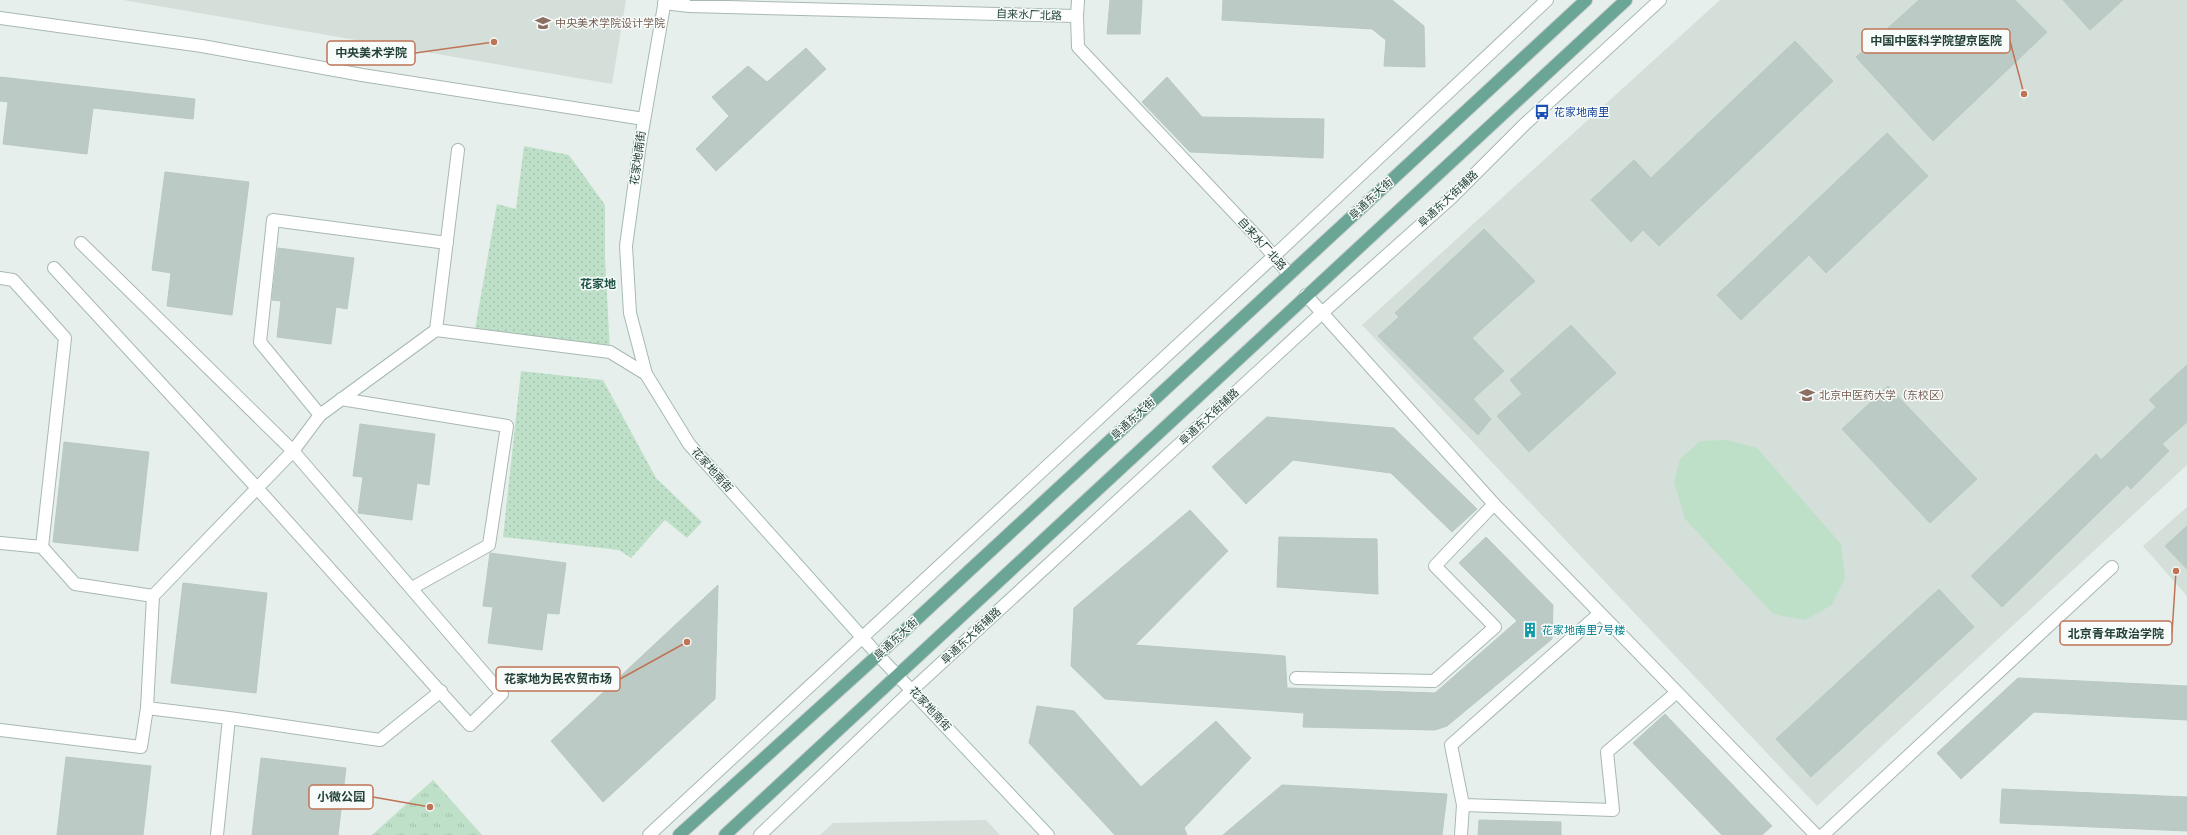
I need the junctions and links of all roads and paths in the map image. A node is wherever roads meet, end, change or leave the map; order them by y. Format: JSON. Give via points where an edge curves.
{"nodes":[{"id":1,"x":1078,"y":0,"type":"edge"},
{"id":2,"x":1547,"y":0,"type":"edge"},
{"id":3,"x":1586,"y":0,"type":"edge"},
{"id":4,"x":1626,"y":0,"type":"edge"},
{"id":5,"x":1660,"y":0,"type":"edge"},
{"id":6,"x":664,"y":2,"type":"edge"},
{"id":7,"x":1077,"y":16,"type":"junction"},
{"id":8,"x":0,"y":18,"type":"edge"},
{"id":9,"x":644,"y":119,"type":"junction"},
{"id":10,"x":458,"y":150,"type":"dead end"},
{"id":11,"x":81,"y":243,"type":"dead end"},
{"id":12,"x":447,"y":243,"type":"junction"},
{"id":13,"x":1274,"y":256,"type":"junction"},
{"id":14,"x":54,"y":268,"type":"dead end"},
{"id":15,"x":1289,"y":274,"type":"junction"},
{"id":16,"x":0,"y":278,"type":"edge"},
{"id":17,"x":1306,"y":295,"type":"junction"},
{"id":18,"x":1322,"y":313,"type":"junction"},
{"id":19,"x":436,"y":330,"type":"junction"},
{"id":20,"x":646,"y":374,"type":"junction"},
{"id":21,"x":341,"y":399,"type":"junction"},
{"id":22,"x":320,"y":415,"type":"junction"},
{"id":23,"x":293,"y":451,"type":"junction"},
{"id":24,"x":257,"y":488,"type":"junction"},
{"id":25,"x":1494,"y":504,"type":"junction"},
{"id":26,"x":0,"y":542,"type":"edge"},
{"id":27,"x":42,"y":547,"type":"junction"},
{"id":28,"x":2112,"y":567,"type":"dead end"},
{"id":29,"x":412,"y":588,"type":"junction"},
{"id":30,"x":153,"y":596,"type":"junction"},
{"id":31,"x":1600,"y":613,"type":"junction"},
{"id":32,"x":862,"y":638,"type":"junction"},
{"id":33,"x":878,"y":655,"type":"junction"},
{"id":34,"x":897,"y":675,"type":"junction"},
{"id":35,"x":1296,"y":678,"type":"dead end"},
{"id":36,"x":912,"y":690,"type":"junction"},
{"id":37,"x":441,"y":691,"type":"junction"},
{"id":38,"x":1677,"y":692,"type":"junction"},
{"id":39,"x":147,"y":708,"type":"junction"},
{"id":40,"x":229,"y":718,"type":"junction"},
{"id":41,"x":0,"y":730,"type":"edge"},
{"id":42,"x":1463,"y":805,"type":"junction"},
{"id":43,"x":217,"y":835,"type":"edge"},
{"id":44,"x":649,"y":835,"type":"edge"},
{"id":45,"x":680,"y":835,"type":"edge"},
{"id":46,"x":725,"y":835,"type":"edge"},
{"id":47,"x":760,"y":835,"type":"edge"},
{"id":48,"x":1048,"y":835,"type":"edge"},
{"id":49,"x":1461,"y":835,"type":"edge"},
{"id":50,"x":1816,"y":835,"type":"edge"},
{"id":51,"x":1823,"y":835,"type":"edge"}],
"edges":[{"from":1,"to":7,"type":"street"},
{"from":2,"to":13,"type":"street"},
{"from":3,"to":15,"type":"main road","name":"阜通东大街"},
{"from":4,"to":17,"type":"main road"},
{"from":5,"to":18,"type":"street","name":"阜通东大街辅路","via":[[1531,119],[1451,198]]},
{"from":6,"to":7,"type":"street","name":"自来水厂北路","via":[[689,6]]},
{"from":6,"to":9,"type":"street","name":"花家地南街"},
{"from":7,"to":13,"type":"street","name":"自来水厂北路","via":[[1078,47]]},
{"from":8,"to":9,"type":"street","via":[[202,46],[362,75]]},
{"from":9,"to":20,"type":"street","name":"花家地南街","via":[[626,246],[630,313]]},
{"from":10,"to":12,"type":"street"},
{"from":11,"to":23,"type":"street"},
{"from":12,"to":19,"type":"street"},
{"from":12,"to":22,"type":"street","via":[[272,220],[260,342]]},
{"from":13,"to":15,"type":"street","name":"自来水厂北路"},
{"from":13,"to":32,"type":"street"},
{"from":14,"to":24,"type":"street"},
{"from":15,"to":33,"type":"main road","name":"阜通东大街"},
{"from":16,"to":27,"type":"street","via":[[13,280],[65,338]]},
{"from":17,"to":18,"type":"street"},
{"from":17,"to":34,"type":"main road"},
{"from":18,"to":25,"type":"street"},
{"from":18,"to":36,"type":"street","name":"阜通东大街辅路"},
{"from":19,"to":20,"type":"street","via":[[610,352]]},
{"from":19,"to":21,"type":"street"},
{"from":20,"to":32,"type":"street","name":"花家地南街","via":[[689,444]]},
{"from":21,"to":22,"type":"street"},
{"from":21,"to":29,"type":"street","via":[[507,426],[489,545]]},
{"from":22,"to":23,"type":"street"},
{"from":23,"to":24,"type":"street"},
{"from":23,"to":29,"type":"street"},
{"from":24,"to":30,"type":"street"},
{"from":24,"to":37,"type":"street"},
{"from":25,"to":31,"type":"street"},
{"from":25,"to":35,"type":"street","via":[[1435,566],[1495,627],[1434,681]]},
{"from":26,"to":27,"type":"street"},
{"from":27,"to":30,"type":"street","via":[[75,584]]},
{"from":28,"to":51,"type":"street"},
{"from":29,"to":37,"type":"street","via":[[502,694],[470,724]]},
{"from":30,"to":39,"type":"street"},
{"from":31,"to":38,"type":"street"},
{"from":31,"to":42,"type":"street","via":[[1451,744]]},
{"from":32,"to":33,"type":"street","name":"花家地南街"},
{"from":32,"to":44,"type":"street"},
{"from":33,"to":34,"type":"street","name":"花家地南街"},
{"from":33,"to":45,"type":"main road","name":"阜通东大街"},
{"from":34,"to":36,"type":"street","name":"花家地南街"},
{"from":34,"to":46,"type":"main road"},
{"from":36,"to":47,"type":"street","name":"阜通东大街辅路"},
{"from":36,"to":48,"type":"street","name":"花家地南街"},
{"from":37,"to":40,"type":"street","via":[[380,740]]},
{"from":38,"to":42,"type":"street","via":[[1607,752],[1613,810]]},
{"from":38,"to":50,"type":"street"},
{"from":39,"to":40,"type":"street"},
{"from":39,"to":41,"type":"street","via":[[141,747]]},
{"from":40,"to":43,"type":"street"},
{"from":42,"to":49,"type":"street"}]}
